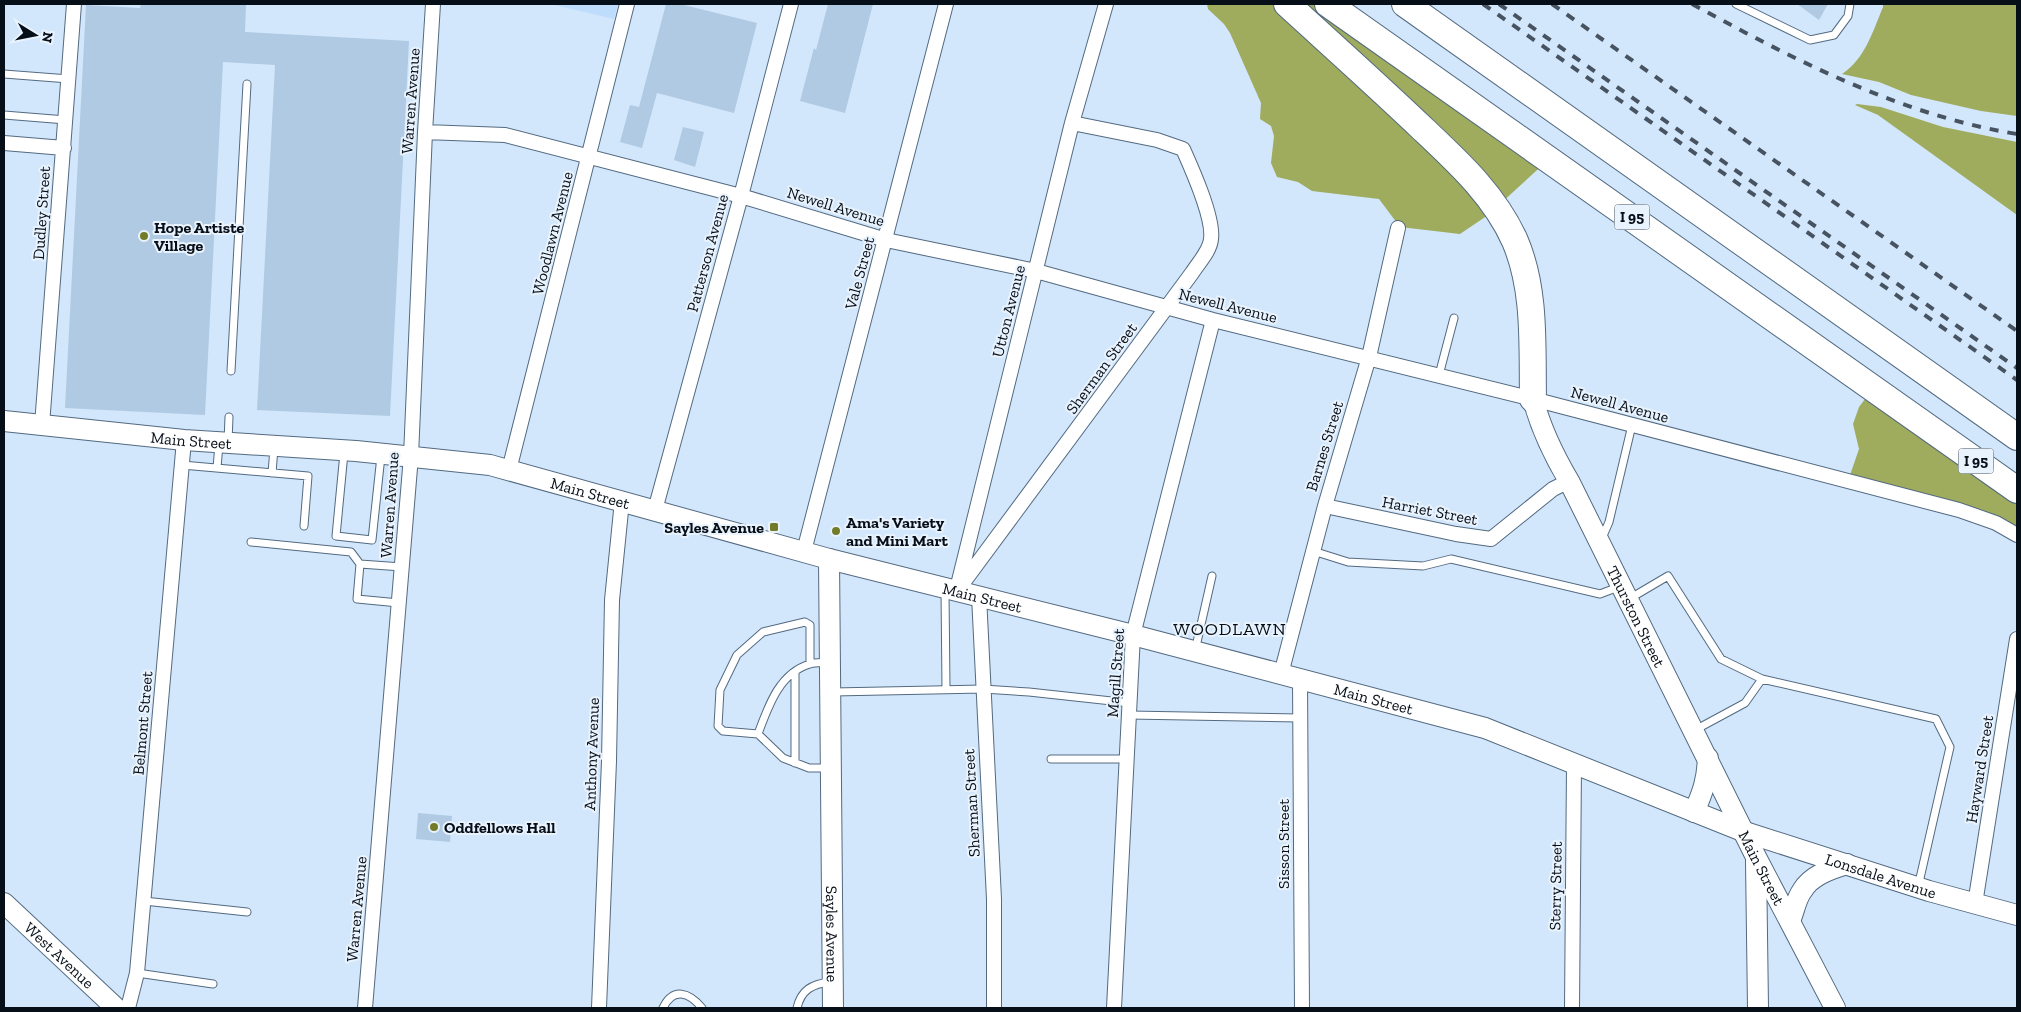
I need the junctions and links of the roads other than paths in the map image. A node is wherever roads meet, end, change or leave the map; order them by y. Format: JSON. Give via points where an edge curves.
{"nodes":[{"id":1,"x":74,"y":4,"type":"edge"},
{"id":2,"x":433,"y":4,"type":"edge"},
{"id":3,"x":626,"y":4,"type":"edge"},
{"id":4,"x":791,"y":4,"type":"edge"},
{"id":5,"x":946,"y":4,"type":"edge"},
{"id":6,"x":1106,"y":4,"type":"edge"},
{"id":7,"x":1287,"y":4,"type":"edge"},
{"id":8,"x":1328,"y":4,"type":"edge"},
{"id":9,"x":1405,"y":4,"type":"edge"},
{"id":10,"x":1736,"y":4,"type":"edge"},
{"id":11,"x":1850,"y":4,"type":"edge"},
{"id":12,"x":4,"y":74,"type":"edge"},
{"id":13,"x":69,"y":79,"type":"junction"},
{"id":14,"x":247,"y":84,"type":"dead end"},
{"id":15,"x":4,"y":115,"type":"edge"},
{"id":16,"x":66,"y":120,"type":"junction"},
{"id":17,"x":1072,"y":123,"type":"junction"},
{"id":18,"x":424,"y":132,"type":"junction"},
{"id":19,"x":4,"y":143,"type":"edge"},
{"id":20,"x":64,"y":148,"type":"junction"},
{"id":21,"x":589,"y":158,"type":"junction"},
{"id":22,"x":741,"y":196,"type":"junction"},
{"id":23,"x":1398,"y":228,"type":"dead end"},
{"id":24,"x":886,"y":240,"type":"junction"},
{"id":25,"x":1036,"y":271,"type":"junction"},
{"id":26,"x":1167,"y":307,"type":"junction"},
{"id":27,"x":1454,"y":318,"type":"dead end"},
{"id":28,"x":1213,"y":320,"type":"junction"},
{"id":29,"x":1369,"y":357,"type":"junction"},
{"id":30,"x":231,"y":371,"type":"dead end"},
{"id":31,"x":1439,"y":375,"type":"junction"},
{"id":32,"x":1534,"y":398,"type":"junction"},
{"id":33,"x":229,"y":417,"type":"dead end"},
{"id":34,"x":4,"y":421,"type":"edge"},
{"id":35,"x":42,"y":424,"type":"junction"},
{"id":36,"x":1632,"y":425,"type":"junction"},
{"id":37,"x":2017,"y":437,"type":"edge"},
{"id":38,"x":184,"y":440,"type":"junction"},
{"id":39,"x":223,"y":443,"type":"junction"},
{"id":40,"x":274,"y":446,"type":"junction"},
{"id":41,"x":344,"y":450,"type":"junction"},
{"id":42,"x":381,"y":453,"type":"junction"},
{"id":43,"x":411,"y":456,"type":"junction"},
{"id":44,"x":182,"y":466,"type":"junction"},
{"id":45,"x":217,"y":468,"type":"junction"},
{"id":46,"x":510,"y":470,"type":"junction"},
{"id":47,"x":272,"y":473,"type":"junction"},
{"id":48,"x":1569,"y":481,"type":"junction"},
{"id":49,"x":2017,"y":490,"type":"edge"},
{"id":50,"x":622,"y":501,"type":"junction"},
{"id":51,"x":1325,"y":506,"type":"junction"},
{"id":52,"x":655,"y":510,"type":"junction"},
{"id":53,"x":304,"y":526,"type":"dead end"},
{"id":54,"x":2017,"y":535,"type":"edge"},
{"id":55,"x":251,"y":542,"type":"dead end"},
{"id":56,"x":1600,"y":542,"type":"junction"},
{"id":57,"x":804,"y":551,"type":"junction"},
{"id":58,"x":1313,"y":551,"type":"junction"},
{"id":59,"x":829,"y":559,"type":"junction"},
{"id":60,"x":360,"y":564,"type":"junction"},
{"id":61,"x":402,"y":568,"type":"junction"},
{"id":62,"x":1212,"y":576,"type":"dead end"},
{"id":63,"x":951,"y":589,"type":"junction"},
{"id":64,"x":1624,"y":593,"type":"junction"},
{"id":65,"x":979,"y":596,"type":"junction"},
{"id":66,"x":399,"y":603,"type":"junction"},
{"id":67,"x":1133,"y":635,"type":"junction"},
{"id":68,"x":2017,"y":639,"type":"edge"},
{"id":69,"x":1194,"y":651,"type":"junction"},
{"id":70,"x":830,"y":662,"type":"junction"},
{"id":71,"x":810,"y":664,"type":"junction"},
{"id":72,"x":795,"y":672,"type":"junction"},
{"id":73,"x":1281,"y":674,"type":"junction"},
{"id":74,"x":1300,"y":679,"type":"junction"},
{"id":75,"x":1762,"y":679,"type":"junction"},
{"id":76,"x":983,"y":689,"type":"junction"},
{"id":77,"x":946,"y":690,"type":"junction"},
{"id":78,"x":830,"y":692,"type":"junction"},
{"id":79,"x":1130,"y":709,"type":"junction"},
{"id":80,"x":1300,"y":718,"type":"junction"},
{"id":81,"x":1694,"y":730,"type":"junction"},
{"id":82,"x":758,"y":734,"type":"junction"},
{"id":83,"x":1708,"y":758,"type":"junction"},
{"id":84,"x":1051,"y":759,"type":"dead end"},
{"id":85,"x":1127,"y":760,"type":"junction"},
{"id":86,"x":795,"y":763,"type":"junction"},
{"id":87,"x":1574,"y":765,"type":"junction"},
{"id":88,"x":831,"y":768,"type":"junction"},
{"id":89,"x":1694,"y":812,"type":"junction"},
{"id":90,"x":1745,"y":832,"type":"junction"},
{"id":91,"x":1756,"y":857,"type":"junction"},
{"id":92,"x":1847,"y":864,"type":"junction"},
{"id":93,"x":1918,"y":887,"type":"junction"},
{"id":94,"x":144,"y":901,"type":"junction"},
{"id":95,"x":4,"y":903,"type":"edge"},
{"id":96,"x":1975,"y":904,"type":"junction"},
{"id":97,"x":247,"y":912,"type":"dead end"},
{"id":98,"x":2017,"y":915,"type":"edge"},
{"id":99,"x":1790,"y":921,"type":"junction"},
{"id":100,"x":137,"y":973,"type":"junction"},
{"id":101,"x":833,"y":982,"type":"junction"},
{"id":102,"x":213,"y":984,"type":"dead end"},
{"id":103,"x":116,"y":1008,"type":"edge"},
{"id":104,"x":128,"y":1008,"type":"edge"},
{"id":105,"x":365,"y":1008,"type":"edge"},
{"id":106,"x":599,"y":1008,"type":"edge"},
{"id":107,"x":663,"y":1008,"type":"edge"},
{"id":108,"x":702,"y":1008,"type":"edge"},
{"id":109,"x":797,"y":1008,"type":"edge"},
{"id":110,"x":833,"y":1008,"type":"edge"},
{"id":111,"x":994,"y":1008,"type":"edge"},
{"id":112,"x":1114,"y":1008,"type":"edge"},
{"id":113,"x":1302,"y":1008,"type":"edge"},
{"id":114,"x":1572,"y":1008,"type":"edge"},
{"id":115,"x":1758,"y":1008,"type":"edge"},
{"id":116,"x":1836,"y":1008,"type":"edge"}],
"edges":[{"from":1,"to":13,"type":"street","name":"Dudley Street"},
{"from":2,"to":18,"type":"street","name":"Warren Avenue"},
{"from":3,"to":21,"type":"street","name":"Woodlawn Avenue"},
{"from":4,"to":22,"type":"street","name":"Patterson Avenue"},
{"from":5,"to":24,"type":"street","name":"Vale Street"},
{"from":6,"to":17,"type":"street","name":"Utton Avenue"},
{"from":7,"to":32,"type":"highway","via":[[1473,178],[1506,222],[1522,261],[1529,293],[1533,321]]},
{"from":8,"to":49,"type":"highway","number":"I 95"},
{"from":9,"to":37,"type":"highway","number":"I 95"},
{"from":10,"to":11,"type":"lane","via":[[1810,40],[1834,35],[1848,16]]},
{"from":12,"to":13,"type":"lane"},
{"from":13,"to":16,"type":"street","name":"Dudley Street"},
{"from":14,"to":30,"type":"lane"},
{"from":15,"to":16,"type":"lane"},
{"from":16,"to":20,"type":"street","name":"Dudley Street"},
{"from":17,"to":25,"type":"street","name":"Utton Avenue"},
{"from":17,"to":26,"type":"street","name":"Sherman Street","via":[[1157,140],[1183,149],[1197,179],[1212,237],[1208,249]]},
{"from":18,"to":21,"type":"street","name":"Newell Avenue","via":[[505,135]]},
{"from":18,"to":43,"type":"street","name":"Warren Avenue"},
{"from":19,"to":20,"type":"street"},
{"from":20,"to":35,"type":"street","name":"Dudley Street"},
{"from":21,"to":22,"type":"street","name":"Newell Avenue"},
{"from":21,"to":46,"type":"street","name":"Woodlawn Avenue"},
{"from":22,"to":24,"type":"street","name":"Newell Avenue"},
{"from":22,"to":52,"type":"street","name":"Patterson Avenue"},
{"from":23,"to":29,"type":"street","name":"Barnes Street"},
{"from":24,"to":25,"type":"street","name":"Newell Avenue"},
{"from":24,"to":57,"type":"street","name":"Vale Street"},
{"from":25,"to":26,"type":"street","name":"Newell Avenue"},
{"from":25,"to":63,"type":"street","name":"Utton Avenue"},
{"from":26,"to":28,"type":"street","name":"Newell Avenue"},
{"from":26,"to":63,"type":"street","name":"Sherman Street"},
{"from":27,"to":31,"type":"lane"},
{"from":28,"to":29,"type":"street","name":"Newell Avenue"},
{"from":28,"to":67,"type":"street","name":"Magill Street"},
{"from":29,"to":31,"type":"street","name":"Newell Avenue"},
{"from":29,"to":51,"type":"street","name":"Barnes Street"},
{"from":31,"to":32,"type":"street","name":"Newell Avenue"},
{"from":32,"to":36,"type":"street","name":"Newell Avenue"},
{"from":32,"to":48,"type":"main road","name":"Thurston Street","via":[[1539,422]]},
{"from":33,"to":39,"type":"lane"},
{"from":34,"to":35,"type":"main road","name":"Main Street"},
{"from":35,"to":38,"type":"main road","name":"Main Street"},
{"from":36,"to":54,"type":"street","name":"Newell Avenue","via":[[1959,510]]},
{"from":36,"to":56,"type":"lane","via":[[1609,522]]},
{"from":38,"to":39,"type":"main road","name":"Main Street"},
{"from":38,"to":44,"type":"street","name":"Belmont Street"},
{"from":39,"to":40,"type":"main road","name":"Main Street"},
{"from":39,"to":45,"type":"lane"},
{"from":40,"to":41,"type":"main road","name":"Main Street"},
{"from":40,"to":47,"type":"lane"},
{"from":41,"to":42,"type":"main road","name":"Main Street"},
{"from":41,"to":42,"type":"lane","via":[[336,536],[372,540]]},
{"from":42,"to":43,"type":"main road","name":"Main Street"},
{"from":43,"to":46,"type":"main road","name":"Main Street"},
{"from":43,"to":61,"type":"street","name":"Warren Avenue"},
{"from":44,"to":45,"type":"lane"},
{"from":44,"to":94,"type":"street","name":"Belmont Street"},
{"from":45,"to":47,"type":"lane"},
{"from":46,"to":50,"type":"main road","name":"Main Street"},
{"from":47,"to":53,"type":"lane","via":[[308,476]]},
{"from":48,"to":51,"type":"street","name":"Harriet Street","via":[[1553,489],[1491,539]]},
{"from":48,"to":56,"type":"main road","name":"Thurston Street"},
{"from":50,"to":52,"type":"main road","name":"Main Street"},
{"from":50,"to":106,"type":"street","name":"Anthony Avenue","via":[[612,600]]},
{"from":51,"to":58,"type":"street","name":"Barnes Street"},
{"from":52,"to":57,"type":"main road","name":"Main Street"},
{"from":55,"to":60,"type":"lane","via":[[351,552]]},
{"from":56,"to":64,"type":"main road","name":"Thurston Street"},
{"from":57,"to":59,"type":"main road","name":"Main Street"},
{"from":58,"to":64,"type":"lane","via":[[1348,562],[1423,566],[1451,559],[1600,594]]},
{"from":58,"to":73,"type":"street","name":"Barnes Street"},
{"from":59,"to":63,"type":"main road","name":"Main Street"},
{"from":59,"to":70,"type":"main road","name":"Sayles Avenue"},
{"from":60,"to":61,"type":"lane"},
{"from":60,"to":66,"type":"lane","via":[[357,599]]},
{"from":61,"to":66,"type":"street","name":"Warren Avenue"},
{"from":62,"to":69,"type":"lane"},
{"from":63,"to":65,"type":"main road","name":"Main Street"},
{"from":63,"to":77,"type":"lane"},
{"from":64,"to":75,"type":"lane","via":[[1668,576],[1721,659]]},
{"from":64,"to":81,"type":"main road","name":"Thurston Street"},
{"from":65,"to":67,"type":"main road","name":"Main Street"},
{"from":65,"to":76,"type":"street","name":"Sherman Street"},
{"from":66,"to":105,"type":"street","name":"Warren Avenue"},
{"from":67,"to":69,"type":"main road","name":"Main Street"},
{"from":67,"to":79,"type":"street","name":"Magill Street"},
{"from":68,"to":96,"type":"street","name":"Hayward Street"},
{"from":69,"to":73,"type":"main road","name":"Main Street"},
{"from":70,"to":71,"type":"lane"},
{"from":70,"to":78,"type":"main road","name":"Sayles Avenue"},
{"from":71,"to":72,"type":"lane"},
{"from":71,"to":82,"type":"lane","via":[[810,625],[806,622],[763,632],[737,655],[720,690],[718,726],[723,730]]},
{"from":72,"to":82,"type":"lane","via":[[777,687]]},
{"from":72,"to":86,"type":"lane"},
{"from":73,"to":74,"type":"main road","name":"Main Street"},
{"from":74,"to":80,"type":"street","name":"Sisson Street"},
{"from":74,"to":87,"type":"main road","name":"Main Street","via":[[1485,728]]},
{"from":75,"to":81,"type":"lane","via":[[1745,703]]},
{"from":75,"to":93,"type":"lane","via":[[1936,719],[1950,747]]},
{"from":76,"to":77,"type":"lane"},
{"from":76,"to":79,"type":"lane","via":[[1029,692]]},
{"from":76,"to":111,"type":"street","name":"Sherman Street","via":[[994,899]]},
{"from":77,"to":78,"type":"lane"},
{"from":78,"to":88,"type":"main road","name":"Sayles Avenue"},
{"from":79,"to":80,"type":"lane"},
{"from":79,"to":85,"type":"street","name":"Magill Street"},
{"from":80,"to":113,"type":"street","name":"Sisson Street"},
{"from":81,"to":83,"type":"main road","name":"Thurston Street"},
{"from":82,"to":86,"type":"lane","via":[[783,758]]},
{"from":83,"to":89,"type":"main road","via":[[1707,778]]},
{"from":83,"to":90,"type":"main road","name":"Thurston Street"},
{"from":84,"to":85,"type":"lane"},
{"from":85,"to":112,"type":"street","name":"Magill Street"},
{"from":86,"to":88,"type":"lane","via":[[809,768]]},
{"from":87,"to":89,"type":"main road","name":"Main Street"},
{"from":87,"to":114,"type":"street","name":"Sterry Street"},
{"from":88,"to":101,"type":"main road","name":"Sayles Avenue"},
{"from":89,"to":90,"type":"main road","name":"Main Street"},
{"from":90,"to":91,"type":"main road","name":"Main Street"},
{"from":90,"to":92,"type":"main road","name":"Lonsdale Avenue"},
{"from":91,"to":99,"type":"main road","name":"Main Street"},
{"from":91,"to":115,"type":"main road"},
{"from":92,"to":93,"type":"main road","name":"Lonsdale Avenue"},
{"from":92,"to":99,"type":"main road","via":[[1828,870],[1802,890]]},
{"from":93,"to":96,"type":"main road","name":"Lonsdale Avenue"},
{"from":94,"to":97,"type":"lane"},
{"from":94,"to":100,"type":"street","name":"Belmont Street"},
{"from":95,"to":103,"type":"main road","name":"West Avenue"},
{"from":96,"to":98,"type":"main road","name":"Lonsdale Avenue"},
{"from":99,"to":116,"type":"main road","name":"Main Street"},
{"from":100,"to":102,"type":"lane"},
{"from":100,"to":104,"type":"street","name":"Belmont Street"},
{"from":101,"to":109,"type":"lane","via":[[818,983],[808,988]]},
{"from":101,"to":110,"type":"main road","name":"Sayles Avenue"},
{"from":107,"to":108,"type":"lane","via":[[666,1000],[682,994],[690,996]]}]}
